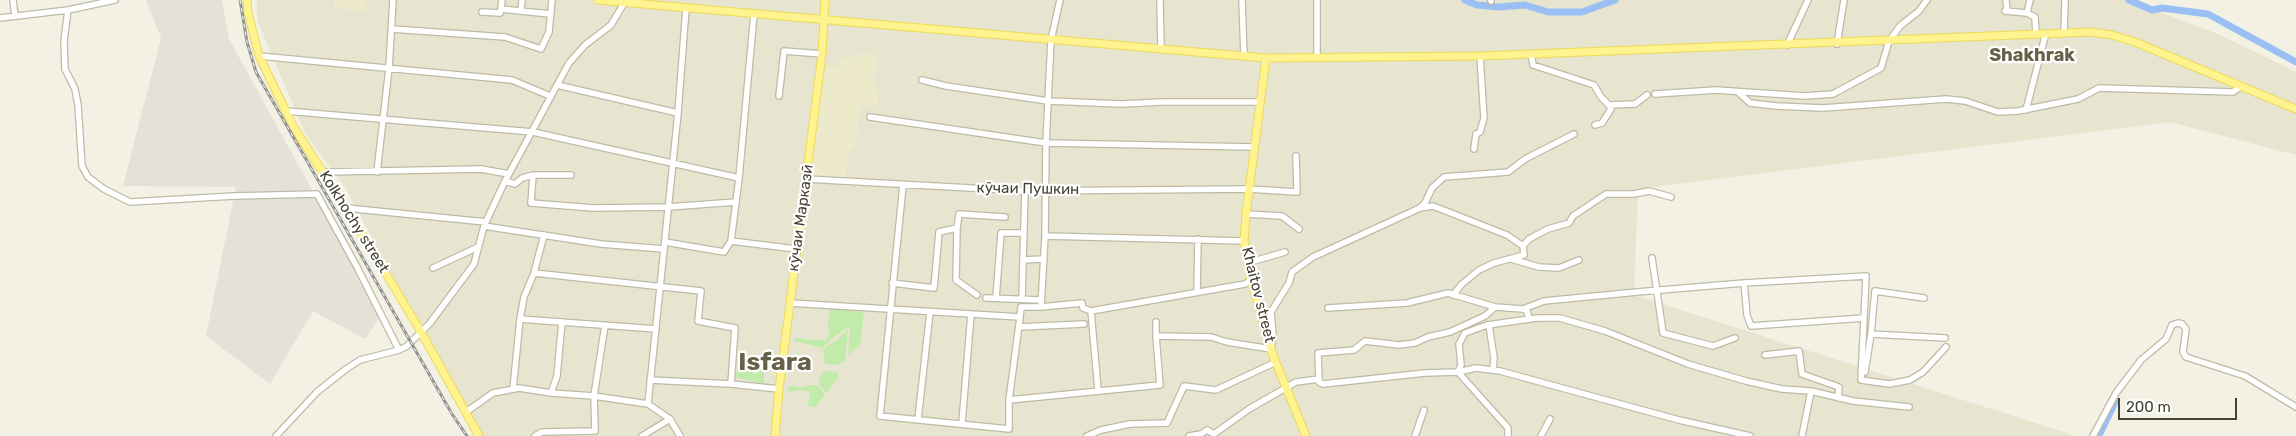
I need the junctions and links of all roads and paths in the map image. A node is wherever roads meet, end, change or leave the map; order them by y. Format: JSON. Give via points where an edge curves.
{"nodes":[{"id":1,"x":13,"y":0,"type":"edge"},
{"id":2,"x":115,"y":0,"type":"edge"},
{"id":3,"x":247,"y":0,"type":"edge"},
{"id":4,"x":393,"y":0,"type":"edge"},
{"id":5,"x":502,"y":0,"type":"edge"},
{"id":6,"x":522,"y":0,"type":"edge"},
{"id":7,"x":552,"y":0,"type":"edge"},
{"id":8,"x":598,"y":0,"type":"edge"},
{"id":9,"x":825,"y":0,"type":"edge"},
{"id":10,"x":1060,"y":0,"type":"edge"},
{"id":11,"x":1160,"y":0,"type":"edge"},
{"id":12,"x":1242,"y":0,"type":"edge"},
{"id":13,"x":1316,"y":0,"type":"edge"},
{"id":14,"x":1808,"y":0,"type":"edge"},
{"id":15,"x":1844,"y":0,"type":"edge"},
{"id":16,"x":1927,"y":0,"type":"edge"},
{"id":17,"x":2006,"y":0,"type":"edge"},
{"id":18,"x":2030,"y":0,"type":"edge"},
{"id":19,"x":626,"y":1,"type":"edge"},
{"id":20,"x":2065,"y":1,"type":"edge"},
{"id":21,"x":686,"y":8,"type":"junction"},
{"id":22,"x":501,"y":9,"type":"junction"},
{"id":23,"x":68,"y":10,"type":"junction"},
{"id":24,"x":521,"y":11,"type":"junction"},
{"id":25,"x":482,"y":12,"type":"dead end"},
{"id":26,"x":2027,"y":13,"type":"junction"},
{"id":27,"x":550,"y":14,"type":"junction"},
{"id":28,"x":754,"y":14,"type":"junction"},
{"id":29,"x":15,"y":16,"type":"junction"},
{"id":30,"x":0,"y":18,"type":"edge"},
{"id":31,"x":824,"y":19,"type":"junction"},
{"id":32,"x":392,"y":29,"type":"junction"},
{"id":33,"x":2046,"y":33,"type":"junction"},
{"id":34,"x":2064,"y":33,"type":"junction"},
{"id":35,"x":2036,"y":34,"type":"junction"},
{"id":36,"x":1051,"y":40,"type":"junction"},
{"id":37,"x":1889,"y":42,"type":"junction"},
{"id":38,"x":1837,"y":44,"type":"junction"},
{"id":39,"x":1788,"y":45,"type":"junction"},
{"id":40,"x":1161,"y":48,"type":"junction"},
{"id":41,"x":822,"y":54,"type":"junction"},
{"id":42,"x":1531,"y":54,"type":"junction"},
{"id":43,"x":259,"y":56,"type":"junction"},
{"id":44,"x":1244,"y":56,"type":"junction"},
{"id":45,"x":1480,"y":56,"type":"junction"},
{"id":46,"x":1318,"y":57,"type":"junction"},
{"id":47,"x":1266,"y":58,"type":"junction"},
{"id":48,"x":389,"y":68,"type":"junction"},
{"id":49,"x":922,"y":80,"type":"dead end"},
{"id":50,"x":557,"y":85,"type":"junction"},
{"id":51,"x":2241,"y":86,"type":"junction"},
{"id":52,"x":1738,"y":92,"type":"junction"},
{"id":53,"x":1654,"y":94,"type":"dead end"},
{"id":54,"x":1647,"y":95,"type":"dead end"},
{"id":55,"x":550,"y":96,"type":"junction"},
{"id":56,"x":779,"y":96,"type":"dead end"},
{"id":57,"x":1048,"y":101,"type":"junction"},
{"id":58,"x":1261,"y":102,"type":"junction"},
{"id":59,"x":1610,"y":105,"type":"junction"},
{"id":60,"x":2296,"y":109,"type":"edge"},
{"id":61,"x":2026,"y":110,"type":"junction"},
{"id":62,"x":286,"y":111,"type":"junction"},
{"id":63,"x":678,"y":113,"type":"junction"},
{"id":64,"x":870,"y":117,"type":"dead end"},
{"id":65,"x":383,"y":120,"type":"junction"},
{"id":66,"x":1595,"y":125,"type":"dead end"},
{"id":67,"x":533,"y":132,"type":"junction"},
{"id":68,"x":1574,"y":134,"type":"dead end"},
{"id":69,"x":1046,"y":143,"type":"junction"},
{"id":70,"x":1254,"y":147,"type":"junction"},
{"id":71,"x":1474,"y":149,"type":"dead end"},
{"id":72,"x":1296,"y":156,"type":"dead end"},
{"id":73,"x":672,"y":164,"type":"junction"},
{"id":74,"x":324,"y":172,"type":"junction"},
{"id":75,"x":377,"y":172,"type":"junction"},
{"id":76,"x":509,"y":174,"type":"junction"},
{"id":77,"x":533,"y":175,"type":"junction"},
{"id":78,"x":571,"y":175,"type":"dead end"},
{"id":79,"x":739,"y":178,"type":"junction"},
{"id":80,"x":806,"y":179,"type":"junction"},
{"id":81,"x":505,"y":181,"type":"junction"},
{"id":82,"x":902,"y":185,"type":"junction"},
{"id":83,"x":1047,"y":190,"type":"junction"},
{"id":84,"x":1249,"y":190,"type":"junction"},
{"id":85,"x":1025,"y":191,"type":"junction"},
{"id":86,"x":1671,"y":197,"type":"dead end"},
{"id":87,"x":736,"y":202,"type":"junction"},
{"id":88,"x":668,"y":207,"type":"junction"},
{"id":89,"x":346,"y":208,"type":"junction"},
{"id":90,"x":1420,"y":208,"type":"junction"},
{"id":91,"x":1246,"y":214,"type":"junction"},
{"id":92,"x":1005,"y":217,"type":"dead end"},
{"id":93,"x":485,"y":224,"type":"junction"},
{"id":94,"x":957,"y":228,"type":"junction"},
{"id":95,"x":1299,"y":229,"type":"dead end"},
{"id":96,"x":1024,"y":233,"type":"junction"},
{"id":97,"x":544,"y":235,"type":"junction"},
{"id":98,"x":1046,"y":236,"type":"junction"},
{"id":99,"x":1198,"y":239,"type":"junction"},
{"id":100,"x":731,"y":241,"type":"junction"},
{"id":101,"x":1244,"y":241,"type":"junction"},
{"id":102,"x":665,"y":242,"type":"junction"},
{"id":103,"x":1523,"y":246,"type":"junction"},
{"id":104,"x":478,"y":248,"type":"junction"},
{"id":105,"x":664,"y":249,"type":"junction"},
{"id":106,"x":796,"y":249,"type":"junction"},
{"id":107,"x":1285,"y":252,"type":"dead end"},
{"id":108,"x":1652,"y":258,"type":"dead end"},
{"id":109,"x":1511,"y":259,"type":"junction"},
{"id":110,"x":1023,"y":260,"type":"junction"},
{"id":111,"x":1044,"y":260,"type":"junction"},
{"id":112,"x":1580,"y":260,"type":"dead end"},
{"id":113,"x":1247,"y":263,"type":"junction"},
{"id":114,"x":432,"y":268,"type":"dead end"},
{"id":115,"x":534,"y":273,"type":"junction"},
{"id":116,"x":1251,"y":280,"type":"junction"},
{"id":117,"x":892,"y":283,"type":"junction"},
{"id":118,"x":1744,"y":283,"type":"junction"},
{"id":119,"x":660,"y":286,"type":"junction"},
{"id":120,"x":1657,"y":291,"type":"junction"},
{"id":121,"x":1197,"y":292,"type":"junction"},
{"id":122,"x":977,"y":294,"type":"dead end"},
{"id":123,"x":1453,"y":295,"type":"junction"},
{"id":124,"x":986,"y":298,"type":"dead end"},
{"id":125,"x":996,"y":298,"type":"junction"},
{"id":126,"x":1924,"y":298,"type":"dead end"},
{"id":127,"x":1022,"y":299,"type":"junction"},
{"id":128,"x":790,"y":303,"type":"junction"},
{"id":129,"x":1041,"y":304,"type":"junction"},
{"id":130,"x":1495,"y":307,"type":"junction"},
{"id":131,"x":1328,"y":308,"type":"dead end"},
{"id":132,"x":1523,"y":309,"type":"junction"},
{"id":133,"x":889,"y":311,"type":"junction"},
{"id":134,"x":1091,"y":311,"type":"junction"},
{"id":135,"x":930,"y":312,"type":"junction"},
{"id":136,"x":971,"y":314,"type":"junction"},
{"id":137,"x":1020,"y":317,"type":"junction"},
{"id":138,"x":1864,"y":318,"type":"junction"},
{"id":139,"x":520,"y":319,"type":"junction"},
{"id":140,"x":1529,"y":319,"type":"junction"},
{"id":141,"x":562,"y":322,"type":"junction"},
{"id":142,"x":1156,"y":322,"type":"dead end"},
{"id":143,"x":1084,"y":324,"type":"dead end"},
{"id":144,"x":604,"y":325,"type":"junction"},
{"id":145,"x":1490,"y":325,"type":"junction"},
{"id":146,"x":1019,"y":327,"type":"junction"},
{"id":147,"x":656,"y":329,"type":"junction"},
{"id":148,"x":421,"y":332,"type":"junction"},
{"id":149,"x":1871,"y":334,"type":"junction"},
{"id":150,"x":1156,"y":336,"type":"junction"},
{"id":151,"x":1735,"y":338,"type":"dead end"},
{"id":152,"x":1945,"y":338,"type":"dead end"},
{"id":153,"x":1946,"y":347,"type":"dead end"},
{"id":154,"x":1271,"y":349,"type":"junction"},
{"id":155,"x":399,"y":350,"type":"junction"},
{"id":156,"x":1765,"y":355,"type":"dead end"},
{"id":157,"x":1276,"y":362,"type":"junction"},
{"id":158,"x":1492,"y":370,"type":"junction"},
{"id":159,"x":1458,"y":372,"type":"junction"},
{"id":160,"x":1319,"y":378,"type":"junction"},
{"id":161,"x":650,"y":380,"type":"junction"},
{"id":162,"x":1867,"y":381,"type":"junction"},
{"id":163,"x":731,"y":384,"type":"junction"},
{"id":164,"x":1286,"y":387,"type":"junction"},
{"id":165,"x":513,"y":389,"type":"junction"},
{"id":166,"x":779,"y":389,"type":"junction"},
{"id":167,"x":1098,"y":390,"type":"junction"},
{"id":168,"x":1811,"y":391,"type":"junction"},
{"id":169,"x":551,"y":393,"type":"junction"},
{"id":170,"x":594,"y":396,"type":"junction"},
{"id":171,"x":1838,"y":398,"type":"junction"},
{"id":172,"x":1009,"y":400,"type":"junction"},
{"id":173,"x":648,"y":404,"type":"junction"},
{"id":174,"x":1909,"y":407,"type":"dead end"},
{"id":175,"x":2296,"y":407,"type":"edge"},
{"id":176,"x":1424,"y":410,"type":"dead end"},
{"id":177,"x":466,"y":412,"type":"junction"},
{"id":178,"x":670,"y":419,"type":"junction"},
{"id":179,"x":918,"y":419,"type":"junction"},
{"id":180,"x":1550,"y":419,"type":"dead end"},
{"id":181,"x":962,"y":423,"type":"junction"},
{"id":182,"x":596,"y":434,"type":"edge"},
{"id":183,"x":276,"y":436,"type":"edge"},
{"id":184,"x":479,"y":436,"type":"edge"},
{"id":185,"x":535,"y":436,"type":"edge"},
{"id":186,"x":642,"y":436,"type":"edge"},
{"id":187,"x":680,"y":436,"type":"edge"},
{"id":188,"x":775,"y":436,"type":"edge"},
{"id":189,"x":1087,"y":436,"type":"edge"},
{"id":190,"x":1189,"y":436,"type":"edge"},
{"id":191,"x":1306,"y":436,"type":"edge"},
{"id":192,"x":1415,"y":436,"type":"edge"},
{"id":193,"x":1508,"y":436,"type":"edge"},
{"id":194,"x":1541,"y":436,"type":"edge"},
{"id":195,"x":1750,"y":436,"type":"edge"},
{"id":196,"x":1802,"y":436,"type":"edge"},
{"id":197,"x":2093,"y":436,"type":"edge"}],
"edges":[{"from":1,"to":29,"type":"street"},
{"from":2,"to":23,"type":"street"},
{"from":3,"to":43,"type":"main road","name":"Kolkhochy street"},
{"from":4,"to":32,"type":"street"},
{"from":5,"to":22,"type":"street"},
{"from":6,"to":24,"type":"street"},
{"from":7,"to":27,"type":"street"},
{"from":8,"to":19,"type":"main road"},
{"from":9,"to":31,"type":"main road","name":"кӯчаи Марказӣ"},
{"from":10,"to":36,"type":"street"},
{"from":11,"to":40,"type":"street"},
{"from":12,"to":44,"type":"street"},
{"from":13,"to":46,"type":"street"},
{"from":14,"to":39,"type":"street"},
{"from":15,"to":38,"type":"street"},
{"from":16,"to":37,"type":"street","via":[[1900,26]]},
{"from":17,"to":26,"type":"street","via":[[2006,11]]},
{"from":18,"to":26,"type":"street"},
{"from":19,"to":21,"type":"main road"},
{"from":19,"to":50,"type":"street","via":[[611,25],[585,45],[569,63]]},
{"from":20,"to":34,"type":"street"},
{"from":21,"to":28,"type":"main road"},
{"from":21,"to":63,"type":"street"},
{"from":22,"to":24,"type":"street"},
{"from":22,"to":25,"type":"street","via":[[500,13]]},
{"from":23,"to":29,"type":"street"},
{"from":23,"to":155,"type":"street","via":[[65,69],[75,89],[82,166],[88,177],[130,202],[317,194]]},
{"from":24,"to":27,"type":"street"},
{"from":26,"to":35,"type":"street","via":[[2035,17]]},
{"from":27,"to":32,"type":"street","via":[[549,32],[541,49],[505,37]]},
{"from":28,"to":31,"type":"main road"},
{"from":28,"to":79,"type":"street"},
{"from":29,"to":30,"type":"street"},
{"from":31,"to":36,"type":"main road"},
{"from":31,"to":41,"type":"main road","name":"кӯчаи Марказӣ"},
{"from":32,"to":48,"type":"street"},
{"from":33,"to":34,"type":"main road"},
{"from":33,"to":35,"type":"main road"},
{"from":33,"to":61,"type":"street"},
{"from":34,"to":51,"type":"main road","via":[[2112,35]]},
{"from":35,"to":37,"type":"main road"},
{"from":36,"to":40,"type":"main road"},
{"from":36,"to":57,"type":"street"},
{"from":37,"to":38,"type":"main road"},
{"from":37,"to":52,"type":"street","via":[[1882,68],[1833,94],[1805,96]]},
{"from":38,"to":39,"type":"main road"},
{"from":39,"to":42,"type":"main road"},
{"from":40,"to":44,"type":"main road"},
{"from":41,"to":56,"type":"street","via":[[784,51]]},
{"from":41,"to":80,"type":"main road","name":"кӯчаи Марказӣ"},
{"from":42,"to":45,"type":"main road"},
{"from":42,"to":59,"type":"street","via":[[1533,65],[1594,85]]},
{"from":43,"to":48,"type":"street"},
{"from":43,"to":62,"type":"main road","name":"Kolkhochy street"},
{"from":44,"to":47,"type":"main road"},
{"from":45,"to":46,"type":"main road"},
{"from":45,"to":71,"type":"street","via":[[1484,118],[1480,132],[1476,134]]},
{"from":46,"to":47,"type":"main road"},
{"from":47,"to":58,"type":"main road","name":"Khaitov street"},
{"from":48,"to":55,"type":"street","via":[[512,80]]},
{"from":48,"to":65,"type":"street"},
{"from":49,"to":57,"type":"street"},
{"from":50,"to":55,"type":"street"},
{"from":50,"to":63,"type":"street"},
{"from":51,"to":60,"type":"main road"},
{"from":51,"to":61,"type":"street","via":[[2233,92],[2099,88],[2078,99]]},
{"from":52,"to":53,"type":"street","via":[[1716,90]]},
{"from":52,"to":61,"type":"street","via":[[1750,103],[1776,106],[1822,108],[1946,99],[1965,101],[1998,112]]},
{"from":54,"to":59,"type":"street","via":[[1635,104]]},
{"from":55,"to":67,"type":"street"},
{"from":57,"to":58,"type":"street","via":[[1122,104]]},
{"from":57,"to":69,"type":"street"},
{"from":58,"to":70,"type":"main road","name":"Khaitov street"},
{"from":59,"to":66,"type":"street","via":[[1611,109],[1602,123]]},
{"from":62,"to":65,"type":"street"},
{"from":62,"to":74,"type":"main road","name":"Kolkhochy street"},
{"from":63,"to":73,"type":"street"},
{"from":64,"to":69,"type":"street"},
{"from":65,"to":67,"type":"street"},
{"from":65,"to":75,"type":"street"},
{"from":67,"to":73,"type":"street"},
{"from":67,"to":76,"type":"street"},
{"from":68,"to":90,"type":"street","via":[[1525,158],[1508,172],[1444,177],[1432,188]]},
{"from":69,"to":70,"type":"street"},
{"from":69,"to":83,"type":"street"},
{"from":70,"to":84,"type":"main road","name":"Khaitov street"},
{"from":72,"to":84,"type":"street","name":"кӯчаи Пушкин","via":[[1296,192]]},
{"from":73,"to":79,"type":"street"},
{"from":73,"to":88,"type":"street"},
{"from":74,"to":75,"type":"street"},
{"from":74,"to":89,"type":"main road","name":"Kolkhochy street"},
{"from":75,"to":76,"type":"street","via":[[481,169]]},
{"from":76,"to":81,"type":"street"},
{"from":77,"to":78,"type":"street"},
{"from":77,"to":81,"type":"street","via":[[515,184]]},
{"from":77,"to":88,"type":"street","via":[[532,203],[593,208]]},
{"from":79,"to":87,"type":"street"},
{"from":80,"to":82,"type":"street","name":"кӯчаи Пушкин"},
{"from":80,"to":106,"type":"main road","name":"кӯчаи Марказӣ"},
{"from":81,"to":93,"type":"street"},
{"from":82,"to":85,"type":"street","name":"кӯчаи Пушкин"},
{"from":82,"to":117,"type":"street"},
{"from":83,"to":84,"type":"street","name":"кӯчаи Пушкин"},
{"from":83,"to":85,"type":"street","name":"кӯчаи Пушкин"},
{"from":83,"to":98,"type":"street"},
{"from":84,"to":91,"type":"main road","name":"Khaitov street"},
{"from":85,"to":96,"type":"street"},
{"from":86,"to":103,"type":"street","via":[[1649,191],[1606,194],[1573,216],[1569,223],[1548,229]]},
{"from":87,"to":88,"type":"street"},
{"from":87,"to":100,"type":"street"},
{"from":88,"to":102,"type":"street"},
{"from":89,"to":93,"type":"street"},
{"from":89,"to":148,"type":"main road","name":"Kolkhochy street"},
{"from":90,"to":103,"type":"street","via":[[1433,206],[1507,235]]},
{"from":90,"to":154,"type":"street","via":[[1312,257],[1292,272],[1271,312]]},
{"from":91,"to":95,"type":"street","via":[[1282,216]]},
{"from":91,"to":101,"type":"main road","name":"Khaitov street"},
{"from":92,"to":94,"type":"street","via":[[959,214]]},
{"from":93,"to":97,"type":"street"},
{"from":93,"to":104,"type":"street"},
{"from":94,"to":117,"type":"street","via":[[939,232],[934,288]]},
{"from":94,"to":122,"type":"street","via":[[956,280]]},
{"from":96,"to":110,"type":"street"},
{"from":96,"to":125,"type":"street","via":[[1001,234]]},
{"from":97,"to":105,"type":"street"},
{"from":97,"to":115,"type":"street"},
{"from":98,"to":99,"type":"street"},
{"from":98,"to":111,"type":"street"},
{"from":99,"to":101,"type":"street"},
{"from":99,"to":121,"type":"street"},
{"from":100,"to":102,"type":"street","via":[[724,252]]},
{"from":100,"to":106,"type":"street"},
{"from":101,"to":113,"type":"main road","name":"Khaitov street"},
{"from":102,"to":105,"type":"street"},
{"from":103,"to":109,"type":"street","via":[[1524,255]]},
{"from":104,"to":114,"type":"street"},
{"from":104,"to":148,"type":"street","via":[[474,264]]},
{"from":105,"to":119,"type":"street"},
{"from":106,"to":128,"type":"main road","name":"кӯчаи Марказӣ"},
{"from":107,"to":113,"type":"street"},
{"from":108,"to":120,"type":"street"},
{"from":109,"to":112,"type":"street","via":[[1539,267],[1559,268]]},
{"from":109,"to":123,"type":"street","via":[[1479,270]]},
{"from":110,"to":111,"type":"street"},
{"from":110,"to":127,"type":"street"},
{"from":111,"to":129,"type":"street"},
{"from":113,"to":116,"type":"main road","name":"Khaitov street"},
{"from":115,"to":119,"type":"street"},
{"from":115,"to":139,"type":"street","via":[[524,297]]},
{"from":116,"to":121,"type":"street"},
{"from":116,"to":154,"type":"main road","name":"Khaitov street"},
{"from":117,"to":133,"type":"street"},
{"from":118,"to":120,"type":"street"},
{"from":118,"to":138,"type":"street","via":[[1751,326]]},
{"from":118,"to":138,"type":"street","via":[[1866,276]]},
{"from":119,"to":147,"type":"street"},
{"from":119,"to":163,"type":"street","via":[[701,291],[698,321],[735,328]]},
{"from":120,"to":132,"type":"street","via":[[1544,301]]},
{"from":120,"to":151,"type":"street","via":[[1663,333],[1713,346]]},
{"from":121,"to":134,"type":"street"},
{"from":123,"to":130,"type":"street"},
{"from":123,"to":131,"type":"street","via":[[1448,293],[1407,303]]},
{"from":124,"to":125,"type":"street"},
{"from":125,"to":127,"type":"street"},
{"from":126,"to":149,"type":"street","via":[[1875,291]]},
{"from":127,"to":129,"type":"street"},
{"from":128,"to":133,"type":"street"},
{"from":128,"to":166,"type":"main road","name":"кӯчаи Марказӣ"},
{"from":129,"to":134,"type":"street","via":[[1082,303],[1083,308]]},
{"from":129,"to":137,"type":"street","via":[[1021,307]]},
{"from":130,"to":132,"type":"street"},
{"from":130,"to":160,"type":"street","via":[[1485,316],[1450,332],[1415,343],[1399,345],[1365,341],[1354,350],[1318,353]]},
{"from":132,"to":140,"type":"street"},
{"from":133,"to":135,"type":"street"},
{"from":133,"to":179,"type":"street","via":[[880,416]]},
{"from":134,"to":167,"type":"street"},
{"from":135,"to":136,"type":"street"},
{"from":135,"to":179,"type":"street"},
{"from":136,"to":137,"type":"street"},
{"from":136,"to":181,"type":"street"},
{"from":137,"to":146,"type":"street"},
{"from":138,"to":162,"type":"street","via":[[1861,380]]},
{"from":139,"to":141,"type":"street"},
{"from":139,"to":165,"type":"street"},
{"from":140,"to":145,"type":"street"},
{"from":140,"to":168,"type":"street","via":[[1560,318],[1605,331],[1688,364],[1746,381]]},
{"from":141,"to":144,"type":"street"},
{"from":141,"to":169,"type":"street","via":[[557,376]]},
{"from":142,"to":150,"type":"street"},
{"from":143,"to":146,"type":"street"},
{"from":144,"to":147,"type":"street"},
{"from":144,"to":170,"type":"street"},
{"from":145,"to":158,"type":"street","via":[[1494,358]]},
{"from":145,"to":159,"type":"street","via":[[1465,333],[1459,344],[1461,365]]},
{"from":146,"to":172,"type":"street"},
{"from":147,"to":161,"type":"street"},
{"from":148,"to":155,"type":"street"},
{"from":148,"to":177,"type":"main road","name":"Kolkhochy street"},
{"from":149,"to":152,"type":"street"},
{"from":149,"to":162,"type":"street","via":[[1865,373]]},
{"from":150,"to":154,"type":"street","via":[[1211,338]]},
{"from":150,"to":167,"type":"street","via":[[1160,385]]},
{"from":153,"to":162,"type":"street","via":[[1923,372],[1910,380],[1889,384]]},
{"from":154,"to":157,"type":"main road","name":"Khaitov street"},
{"from":155,"to":183,"type":"street","via":[[360,360],[346,369],[317,392]]},
{"from":156,"to":171,"type":"street","via":[[1799,351],[1802,374],[1839,387]]},
{"from":157,"to":164,"type":"main road","name":"Khaitov street"},
{"from":157,"to":189,"type":"street","via":[[1216,390],[1184,386],[1167,423],[1130,424]]},
{"from":158,"to":159,"type":"street","via":[[1476,368]]},
{"from":158,"to":195,"type":"street"},
{"from":159,"to":160,"type":"street","via":[[1323,384]]},
{"from":159,"to":193,"type":"street","via":[[1508,428]]},
{"from":160,"to":164,"type":"street"},
{"from":161,"to":163,"type":"street"},
{"from":161,"to":173,"type":"street"},
{"from":163,"to":166,"type":"street"},
{"from":164,"to":190,"type":"street","via":[[1214,434],[1207,430]]},
{"from":164,"to":191,"type":"main road","name":"Khaitov street"},
{"from":165,"to":169,"type":"street"},
{"from":165,"to":177,"type":"street","via":[[493,393]]},
{"from":166,"to":188,"type":"main road","name":"кӯчаи Марказӣ"},
{"from":167,"to":172,"type":"street"},
{"from":168,"to":171,"type":"street"},
{"from":168,"to":196,"type":"street"},
{"from":169,"to":170,"type":"street"},
{"from":170,"to":173,"type":"street"},
{"from":170,"to":182,"type":"street"},
{"from":171,"to":174,"type":"street"},
{"from":172,"to":181,"type":"street","via":[[1009,429]]},
{"from":173,"to":178,"type":"street"},
{"from":175,"to":197,"type":"street","via":[[2245,376],[2186,357],[2183,352],[2186,329],[2178,323],[2172,325],[2166,339],[2136,366],[2116,393]]},
{"from":176,"to":192,"type":"street"},
{"from":177,"to":184,"type":"main road","name":"Kolkhochy street"},
{"from":178,"to":186,"type":"street"},
{"from":178,"to":187,"type":"street"},
{"from":179,"to":181,"type":"street"},
{"from":180,"to":194,"type":"street"},
{"from":182,"to":185,"type":"street","via":[[542,432]]}]}
